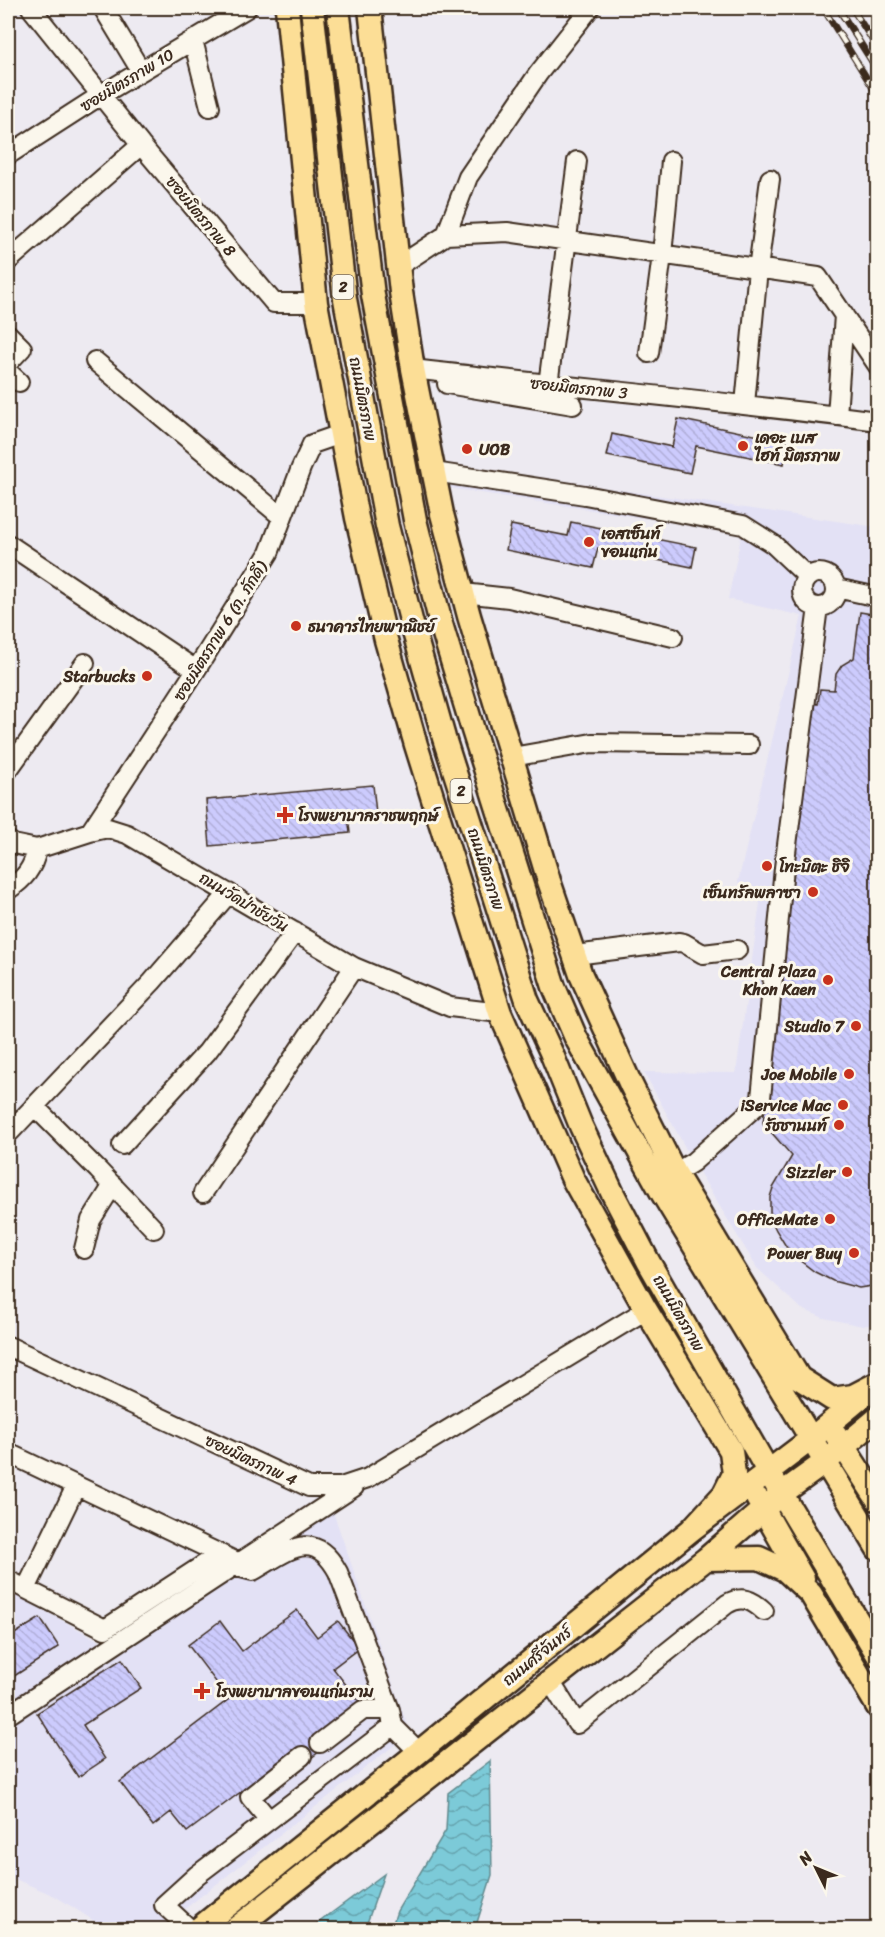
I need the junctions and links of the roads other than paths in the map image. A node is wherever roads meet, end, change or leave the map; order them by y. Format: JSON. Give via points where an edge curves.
{"nodes":[{"id":1,"x":31,"y":8,"type":"edge"},
{"id":2,"x":103,"y":8,"type":"edge"},
{"id":3,"x":247,"y":8,"type":"edge"},
{"id":4,"x":287,"y":8,"type":"edge"},
{"id":5,"x":312,"y":8,"type":"edge"},
{"id":6,"x":339,"y":8,"type":"edge"},
{"id":7,"x":370,"y":8,"type":"edge"},
{"id":8,"x":590,"y":8,"type":"edge"},
{"id":9,"x":192,"y":40,"type":"junction"},
{"id":10,"x":141,"y":71,"type":"junction"},
{"id":11,"x":101,"y":95,"type":"junction"},
{"id":12,"x":210,"y":107,"type":"dead end"},
{"id":13,"x":141,"y":145,"type":"junction"},
{"id":14,"x":8,"y":155,"type":"edge"},
{"id":15,"x":577,"y":161,"type":"dead end"},
{"id":16,"x":671,"y":161,"type":"dead end"},
{"id":17,"x":770,"y":179,"type":"dead end"},
{"id":18,"x":446,"y":235,"type":"junction"},
{"id":19,"x":565,"y":241,"type":"junction"},
{"id":20,"x":662,"y":255,"type":"junction"},
{"id":21,"x":8,"y":261,"type":"edge"},
{"id":22,"x":399,"y":266,"type":"junction"},
{"id":23,"x":758,"y":269,"type":"junction"},
{"id":24,"x":316,"y":303,"type":"junction"},
{"id":25,"x":844,"y":315,"type":"junction"},
{"id":26,"x":8,"y":334,"type":"edge"},
{"id":27,"x":649,"y":353,"type":"dead end"},
{"id":28,"x":95,"y":361,"type":"dead end"},
{"id":29,"x":8,"y":363,"type":"edge"},
{"id":30,"x":878,"y":366,"type":"edge"},
{"id":31,"x":414,"y":374,"type":"junction"},
{"id":32,"x":548,"y":385,"type":"junction"},
{"id":33,"x":745,"y":404,"type":"junction"},
{"id":34,"x":573,"y":405,"type":"dead end"},
{"id":35,"x":837,"y":416,"type":"junction"},
{"id":36,"x":878,"y":421,"type":"edge"},
{"id":37,"x":341,"y":434,"type":"junction"},
{"id":38,"x":434,"y":471,"type":"junction"},
{"id":39,"x":442,"y":514,"type":"junction"},
{"id":40,"x":282,"y":517,"type":"junction"},
{"id":41,"x":357,"y":518,"type":"junction"},
{"id":42,"x":8,"y":544,"type":"edge"},
{"id":43,"x":423,"y":554,"type":"junction"},
{"id":44,"x":396,"y":562,"type":"junction"},
{"id":45,"x":808,"y":577,"type":"junction"},
{"id":46,"x":836,"y":588,"type":"junction"},
{"id":47,"x":463,"y":593,"type":"junction"},
{"id":48,"x":878,"y":597,"type":"edge"},
{"id":49,"x":818,"y":607,"type":"junction"},
{"id":50,"x":673,"y":637,"type":"dead end"},
{"id":51,"x":85,"y":663,"type":"dead end"},
{"id":52,"x":196,"y":670,"type":"junction"},
{"id":53,"x":749,"y":745,"type":"dead end"},
{"id":54,"x":512,"y":757,"type":"junction"},
{"id":55,"x":8,"y":770,"type":"edge"},
{"id":56,"x":90,"y":832,"type":"junction"},
{"id":57,"x":8,"y":840,"type":"edge"},
{"id":58,"x":37,"y":849,"type":"junction"},
{"id":59,"x":8,"y":890,"type":"edge"},
{"id":60,"x":229,"y":893,"type":"junction"},
{"id":61,"x":295,"y":932,"type":"junction"},
{"id":62,"x":737,"y":950,"type":"dead end"},
{"id":63,"x":574,"y":955,"type":"junction"},
{"id":64,"x":354,"y":967,"type":"junction"},
{"id":65,"x":500,"y":1013,"type":"junction"},
{"id":66,"x":34,"y":1106,"type":"junction"},
{"id":67,"x":10,"y":1132,"type":"dead end"},
{"id":68,"x":122,"y":1145,"type":"dead end"},
{"id":69,"x":637,"y":1148,"type":"junction"},
{"id":70,"x":675,"y":1173,"type":"junction"},
{"id":71,"x":573,"y":1179,"type":"junction"},
{"id":72,"x":113,"y":1185,"type":"junction"},
{"id":73,"x":203,"y":1193,"type":"dead end"},
{"id":74,"x":708,"y":1227,"type":"junction"},
{"id":75,"x":154,"y":1229,"type":"dead end"},
{"id":76,"x":84,"y":1249,"type":"dead end"},
{"id":77,"x":648,"y":1261,"type":"junction"},
{"id":78,"x":646,"y":1310,"type":"junction"},
{"id":79,"x":8,"y":1346,"type":"edge"},
{"id":80,"x":799,"y":1378,"type":"junction"},
{"id":81,"x":878,"y":1383,"type":"edge"},
{"id":82,"x":878,"y":1418,"type":"edge"},
{"id":83,"x":830,"y":1425,"type":"junction"},
{"id":84,"x":811,"y":1439,"type":"junction"},
{"id":85,"x":843,"y":1447,"type":"junction"},
{"id":86,"x":731,"y":1451,"type":"junction"},
{"id":87,"x":8,"y":1453,"type":"edge"},
{"id":88,"x":824,"y":1463,"type":"junction"},
{"id":89,"x":768,"y":1472,"type":"junction"},
{"id":90,"x":368,"y":1478,"type":"junction"},
{"id":91,"x":750,"y":1485,"type":"junction"},
{"id":92,"x":76,"y":1486,"type":"junction"},
{"id":93,"x":781,"y":1494,"type":"junction"},
{"id":94,"x":878,"y":1500,"type":"edge"},
{"id":95,"x":763,"y":1509,"type":"junction"},
{"id":96,"x":691,"y":1530,"type":"junction"},
{"id":97,"x":878,"y":1550,"type":"edge"},
{"id":98,"x":706,"y":1558,"type":"junction"},
{"id":99,"x":231,"y":1561,"type":"junction"},
{"id":100,"x":8,"y":1580,"type":"edge"},
{"id":101,"x":26,"y":1589,"type":"junction"},
{"id":102,"x":811,"y":1594,"type":"junction"},
{"id":103,"x":764,"y":1611,"type":"dead end"},
{"id":104,"x":878,"y":1655,"type":"edge"},
{"id":105,"x":550,"y":1681,"type":"junction"},
{"id":106,"x":878,"y":1707,"type":"edge"},
{"id":107,"x":8,"y":1715,"type":"edge"},
{"id":108,"x":392,"y":1718,"type":"junction"},
{"id":109,"x":320,"y":1743,"type":"dead end"},
{"id":110,"x":419,"y":1752,"type":"junction"},
{"id":111,"x":302,"y":1756,"type":"dead end"},
{"id":112,"x":269,"y":1820,"type":"junction"},
{"id":113,"x":191,"y":1929,"type":"edge"},
{"id":114,"x":196,"y":1929,"type":"edge"},
{"id":115,"x":234,"y":1929,"type":"edge"}],
"edges":[{"from":1,"to":11,"type":"street","name":"ซอยมิตรภาพ 8"},
{"from":2,"to":10,"type":"street"},
{"from":3,"to":9,"type":"street","name":"ซอยมิตรภาพ 10"},
{"from":4,"to":24,"type":"main road","name":"ถนนมิตรภาพ","number":"2"},
{"from":5,"to":44,"type":"main road","name":"ถนนมิตรภาพ","number":"2","via":[[345,299]]},
{"from":6,"to":43,"type":"main road","name":"ถนนมิตรภาพ","number":"2","via":[[373,295]]},
{"from":7,"to":22,"type":"main road"},
{"from":8,"to":18,"type":"street","via":[[538,74],[468,177]]},
{"from":9,"to":10,"type":"street","name":"ซอยมิตรภาพ 10"},
{"from":9,"to":12,"type":"street"},
{"from":10,"to":11,"type":"street","name":"ซอยมิตรภาพ 10"},
{"from":11,"to":13,"type":"street","name":"ซอยมิตรภาพ 8"},
{"from":11,"to":14,"type":"street","name":"ซอยมิตรภาพ 10"},
{"from":13,"to":21,"type":"street"},
{"from":13,"to":24,"type":"street","name":"ซอยมิตรภาพ 8","via":[[274,303]]},
{"from":15,"to":19,"type":"street"},
{"from":16,"to":20,"type":"street"},
{"from":17,"to":23,"type":"street"},
{"from":18,"to":19,"type":"street","via":[[507,232]]},
{"from":18,"to":22,"type":"street"},
{"from":19,"to":20,"type":"street"},
{"from":19,"to":32,"type":"street"},
{"from":20,"to":23,"type":"street"},
{"from":20,"to":27,"type":"street"},
{"from":22,"to":31,"type":"main road"},
{"from":23,"to":25,"type":"street","via":[[819,278]]},
{"from":23,"to":33,"type":"street"},
{"from":24,"to":37,"type":"main road","name":"ถนนมิตรภาพ","number":"2"},
{"from":25,"to":30,"type":"street"},
{"from":25,"to":35,"type":"street"},
{"from":26,"to":29,"type":"street","via":[[22,348]]},
{"from":28,"to":40,"type":"street"},
{"from":31,"to":32,"type":"street","name":"ซอยมิตรภาพ 3"},
{"from":31,"to":34,"type":"street"},
{"from":31,"to":38,"type":"main road"},
{"from":32,"to":33,"type":"street","name":"ซอยมิตรภาพ 3"},
{"from":33,"to":35,"type":"street","name":"ซอยมิตรภาพ 3"},
{"from":35,"to":36,"type":"street","name":"ซอยมิตรภาพ 3"},
{"from":37,"to":40,"type":"street","name":"ซอยมิตรภาพ 6 (ภ. ภักดี)","via":[[312,444]]},
{"from":37,"to":41,"type":"main road","name":"ถนนมิตรภาพ","number":"2"},
{"from":38,"to":39,"type":"main road"},
{"from":38,"to":45,"type":"street","via":[[743,525],[773,544]]},
{"from":39,"to":43,"type":"main road"},
{"from":39,"to":47,"type":"main road"},
{"from":40,"to":52,"type":"street","name":"ซอยมิตรภาพ 6 (ภ. ภักดี)","via":[[269,553]]},
{"from":41,"to":44,"type":"main road"},
{"from":41,"to":65,"type":"main road","name":"ถนนมิตรภาพ","number":"2","via":[[413,735]]},
{"from":42,"to":52,"type":"street"},
{"from":43,"to":69,"type":"main road","name":"ถนนมิตรภาพ","number":"2","via":[[496,806],[554,987],[576,1038]]},
{"from":44,"to":77,"type":"main road","name":"ถนนมิตรภาพ","number":"2","via":[[444,738],[527,1000],[581,1126]]},
{"from":45,"to":46,"type":"street","via":[[824,574]]},
{"from":45,"to":49,"type":"street","via":[[802,585],[802,595],[808,604]]},
{"from":46,"to":48,"type":"street"},
{"from":46,"to":49,"type":"street","via":[[830,603]]},
{"from":47,"to":50,"type":"street","via":[[509,598]]},
{"from":47,"to":54,"type":"main road"},
{"from":49,"to":70,"type":"street","via":[[784,868],[761,1098],[693,1162]]},
{"from":51,"to":55,"type":"street"},
{"from":52,"to":56,"type":"street","name":"ซอยมิตรภาพ 6 (ภ. ภักดี)"},
{"from":53,"to":54,"type":"street","via":[[591,743]]},
{"from":54,"to":63,"type":"main road"},
{"from":56,"to":58,"type":"street","name":"ถนนวัดป่าชัยวัน"},
{"from":56,"to":60,"type":"street","name":"ถนนวัดป่าชัยวัน","via":[[108,828],[127,834]]},
{"from":57,"to":58,"type":"street"},
{"from":58,"to":59,"type":"street","via":[[34,864]]},
{"from":60,"to":61,"type":"street","name":"ถนนวัดป่าชัยวัน"},
{"from":60,"to":66,"type":"street","via":[[152,982]]},
{"from":61,"to":64,"type":"street","name":"ถนนวัดป่าชัยวัน"},
{"from":61,"to":68,"type":"street","via":[[207,1052]]},
{"from":62,"to":63,"type":"street","via":[[703,954],[679,942]]},
{"from":63,"to":70,"type":"main road"},
{"from":64,"to":65,"type":"street","name":"ถนนวัดป่าชัยวัน","via":[[450,1008]]},
{"from":64,"to":73,"type":"street"},
{"from":65,"to":71,"type":"main road","name":"ถนนมิตรภาพ"},
{"from":66,"to":67,"type":"street"},
{"from":66,"to":72,"type":"street"},
{"from":69,"to":74,"type":"main road"},
{"from":69,"to":84,"type":"main road","name":"ถนนมิตรภาพ"},
{"from":70,"to":74,"type":"main road"},
{"from":71,"to":77,"type":"main road"},
{"from":71,"to":78,"type":"main road","name":"ถนนมิตรภาพ"},
{"from":72,"to":75,"type":"street"},
{"from":72,"to":76,"type":"street","via":[[91,1220]]},
{"from":74,"to":80,"type":"main road"},
{"from":77,"to":89,"type":"main road","name":"ถนนมิตรภาพ"},
{"from":78,"to":86,"type":"main road","name":"ถนนมิตรภาพ"},
{"from":78,"to":90,"type":"street","name":"ซอยมิตรภาพ 4"},
{"from":79,"to":90,"type":"street","name":"ซอยมิตรภาพ 4","via":[[309,1487],[341,1487]]},
{"from":80,"to":81,"type":"main road","via":[[832,1399],[853,1396]]},
{"from":80,"to":83,"type":"main road"},
{"from":81,"to":83,"type":"main road","name":"ถนนศรีจันทร์"},
{"from":82,"to":85,"type":"main road","name":"ถนนศรีจันทร์"},
{"from":83,"to":84,"type":"main road","name":"ถนนศรีจันทร์"},
{"from":83,"to":85,"type":"main road"},
{"from":84,"to":88,"type":"main road","name":"ถนนมิตรภาพ"},
{"from":84,"to":89,"type":"main road","name":"ถนนศรีจันทร์"},
{"from":85,"to":88,"type":"main road","name":"ถนนศรีจันทร์"},
{"from":85,"to":94,"type":"main road"},
{"from":86,"to":91,"type":"main road","name":"ถนนมิตรภาพ"},
{"from":86,"to":96,"type":"main road","via":[[734,1474],[724,1494]]},
{"from":87,"to":92,"type":"street"},
{"from":88,"to":93,"type":"main road","name":"ถนนศรีจันทร์"},
{"from":88,"to":97,"type":"main road","name":"ถนนมิตรภาพ"},
{"from":89,"to":91,"type":"main road","name":"ถนนศรีจันทร์"},
{"from":89,"to":93,"type":"main road","name":"ถนนมิตรภาพ"},
{"from":90,"to":99,"type":"street"},
{"from":91,"to":95,"type":"main road","name":"ถนนมิตรภาพ"},
{"from":91,"to":96,"type":"main road","name":"ถนนศรีจันทร์"},
{"from":92,"to":99,"type":"street"},
{"from":92,"to":101,"type":"street"},
{"from":93,"to":95,"type":"main road","name":"ถนนศรีจันทร์"},
{"from":93,"to":104,"type":"main road","name":"ถนนมิตรภาพ"},
{"from":95,"to":98,"type":"main road","name":"ถนนศรีจันทร์"},
{"from":95,"to":102,"type":"main road","name":"ถนนมิตรภาพ"},
{"from":96,"to":110,"type":"main road","name":"ถนนศรีจันทร์"},
{"from":98,"to":102,"type":"main road","via":[[759,1558],[785,1570]]},
{"from":98,"to":105,"type":"main road","name":"ถนนศรีจันทร์"},
{"from":99,"to":101,"type":"street","via":[[105,1629]]},
{"from":99,"to":107,"type":"street"},
{"from":99,"to":108,"type":"street","via":[[254,1571],[299,1546],[315,1546],[331,1560]]},
{"from":100,"to":101,"type":"street"},
{"from":102,"to":106,"type":"main road","name":"ถนนมิตรภาพ"},
{"from":103,"to":105,"type":"street","via":[[741,1598],[727,1604],[577,1724]]},
{"from":105,"to":115,"type":"main road","name":"ถนนศรีจันทร์"},
{"from":108,"to":109,"type":"street","via":[[363,1710]]},
{"from":108,"to":110,"type":"street"},
{"from":108,"to":112,"type":"street"},
{"from":110,"to":114,"type":"main road","name":"ถนนศรีจันทร์"},
{"from":111,"to":112,"type":"street","via":[[250,1797]]},
{"from":112,"to":113,"type":"street","via":[[164,1905]]}]}
